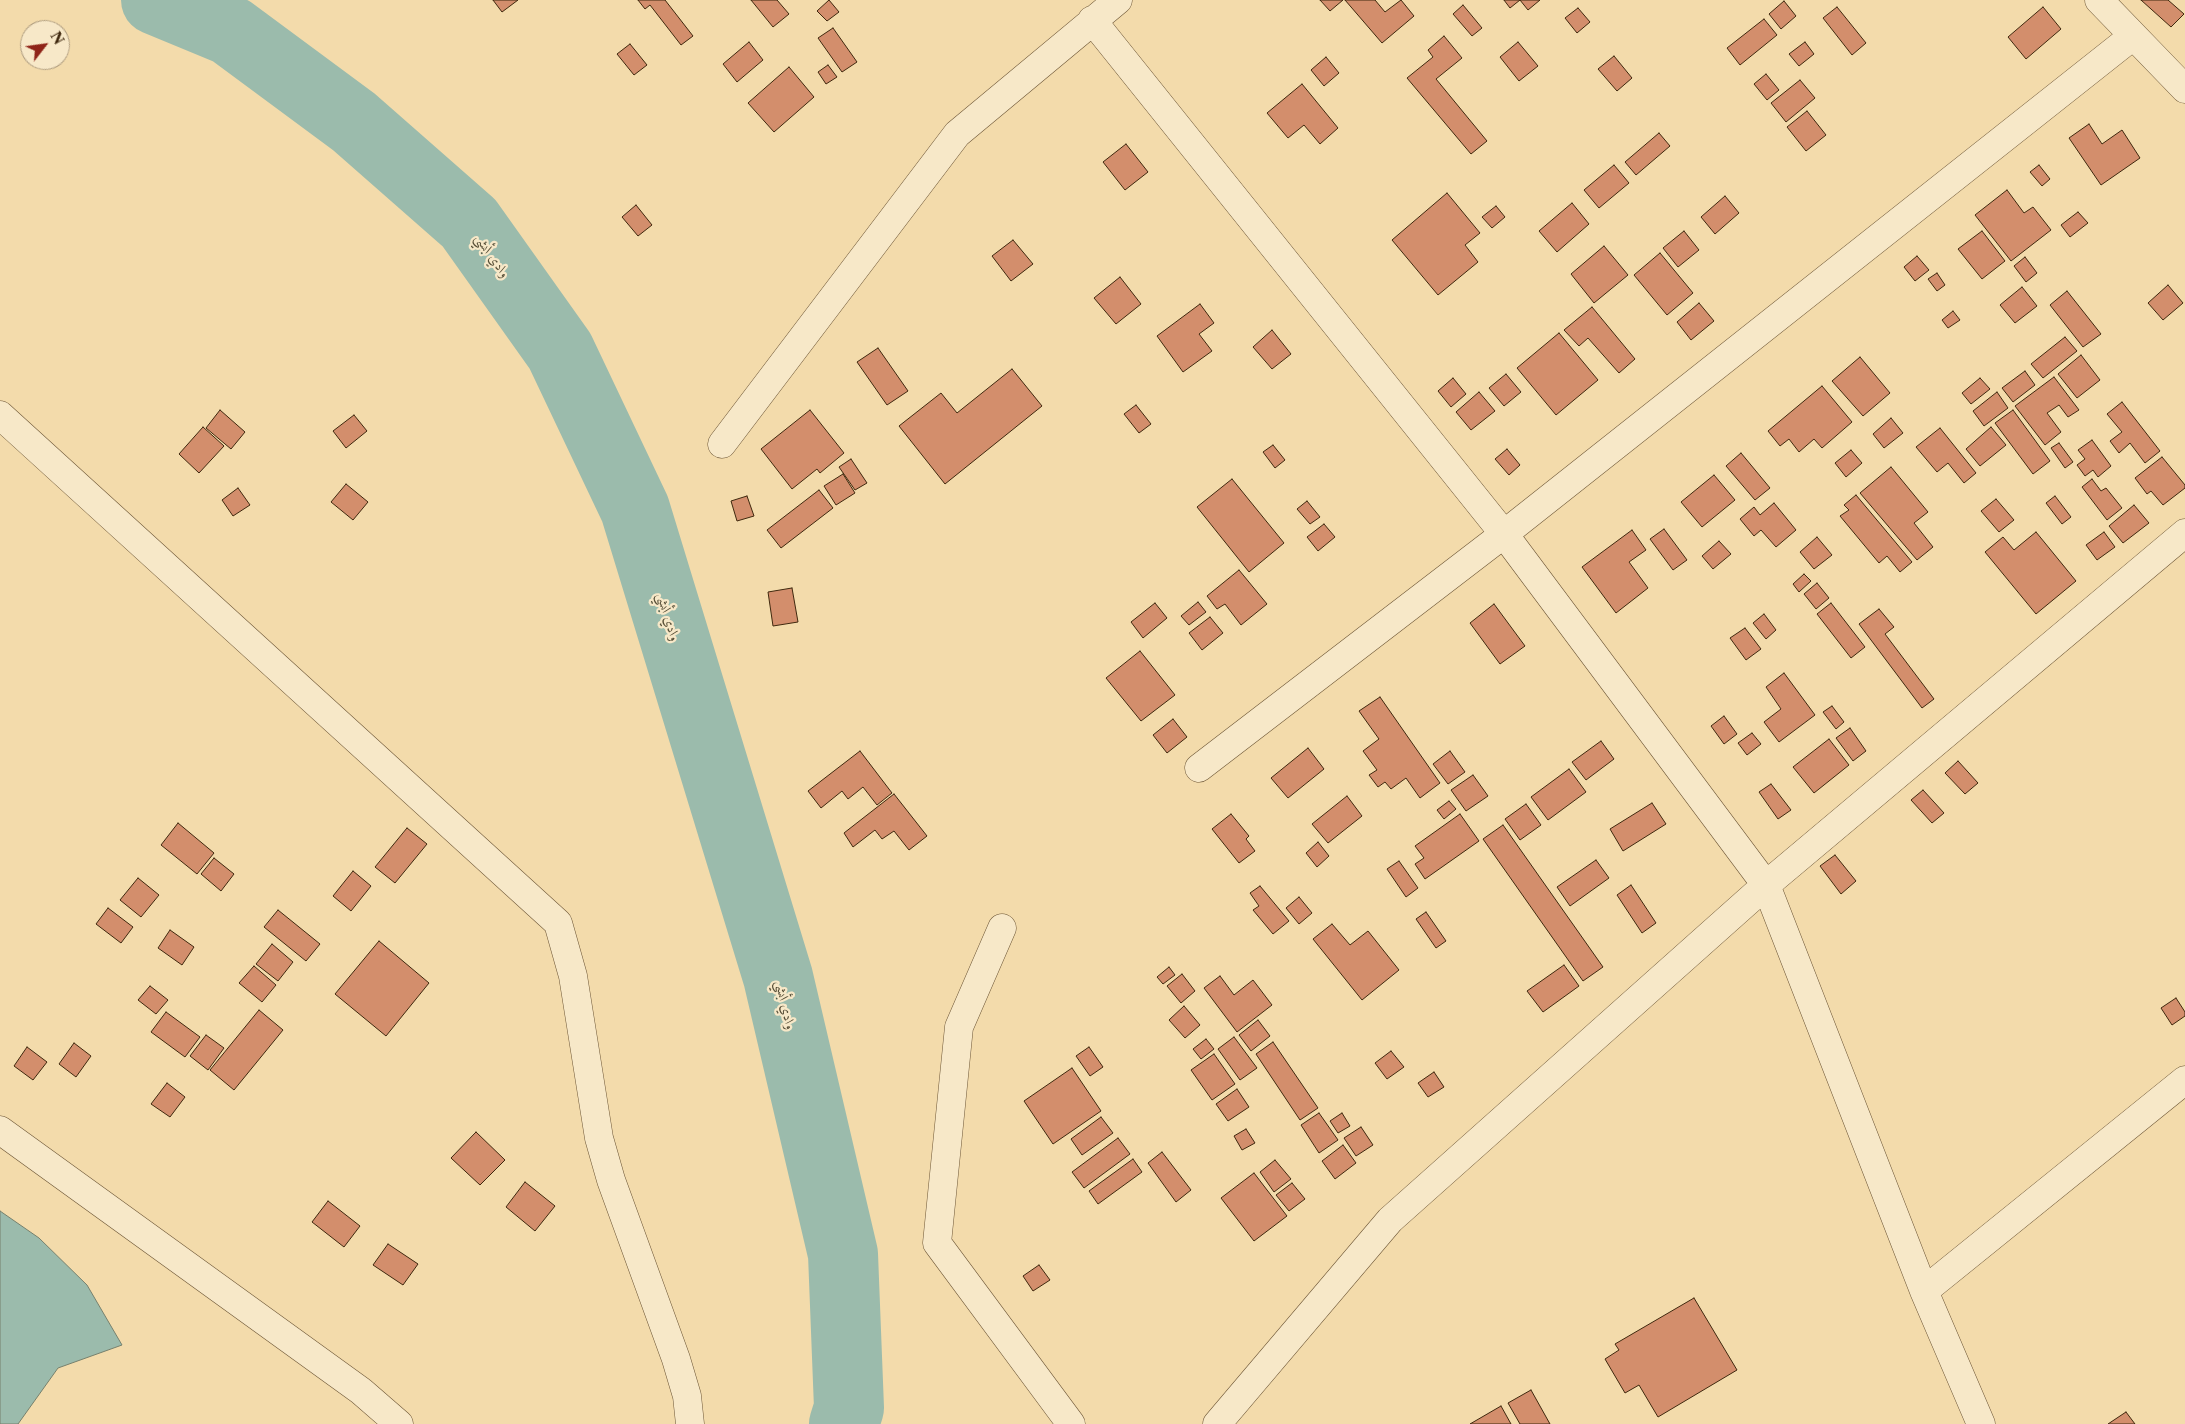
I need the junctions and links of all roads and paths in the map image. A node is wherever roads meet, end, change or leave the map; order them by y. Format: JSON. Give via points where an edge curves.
{"nodes":[{"id":1,"x":1118,"y":0,"type":"edge"},
{"id":2,"x":2099,"y":0,"type":"edge"},
{"id":3,"x":1092,"y":20,"type":"junction"},
{"id":4,"x":2133,"y":36,"type":"junction"},
{"id":5,"x":2185,"y":89,"type":"edge"},
{"id":6,"x":0,"y":415,"type":"edge"},
{"id":7,"x":722,"y":444,"type":"dead end"},
{"id":8,"x":2185,"y":533,"type":"edge"},
{"id":9,"x":1504,"y":534,"type":"junction"},
{"id":10,"x":1199,"y":768,"type":"dead end"},
{"id":11,"x":1766,"y":885,"type":"junction"},
{"id":12,"x":1002,"y":928,"type":"dead end"},
{"id":13,"x":2185,"y":1080,"type":"edge"},
{"id":14,"x":0,"y":1130,"type":"edge"},
{"id":15,"x":1924,"y":1291,"type":"junction"},
{"id":16,"x":399,"y":1424,"type":"edge"},
{"id":17,"x":690,"y":1424,"type":"edge"},
{"id":18,"x":1071,"y":1424,"type":"edge"},
{"id":19,"x":1217,"y":1424,"type":"edge"},
{"id":20,"x":1981,"y":1424,"type":"edge"}],
"edges":[{"from":1,"to":3,"type":"street"},
{"from":2,"to":4,"type":"street"},
{"from":3,"to":7,"type":"street","via":[[957,134]]},
{"from":3,"to":9,"type":"street"},
{"from":4,"to":5,"type":"street"},
{"from":4,"to":9,"type":"street"},
{"from":6,"to":17,"type":"street","via":[[558,923],[573,976],[599,1138],[676,1359],[687,1396]]},
{"from":8,"to":11,"type":"street"},
{"from":9,"to":10,"type":"street"},
{"from":9,"to":11,"type":"street"},
{"from":11,"to":15,"type":"street"},
{"from":11,"to":19,"type":"street","via":[[1390,1220]]},
{"from":12,"to":18,"type":"street","via":[[959,1026],[938,1243]]},
{"from":13,"to":15,"type":"street"},
{"from":14,"to":16,"type":"street","via":[[361,1391]]},
{"from":15,"to":20,"type":"street"}]}
